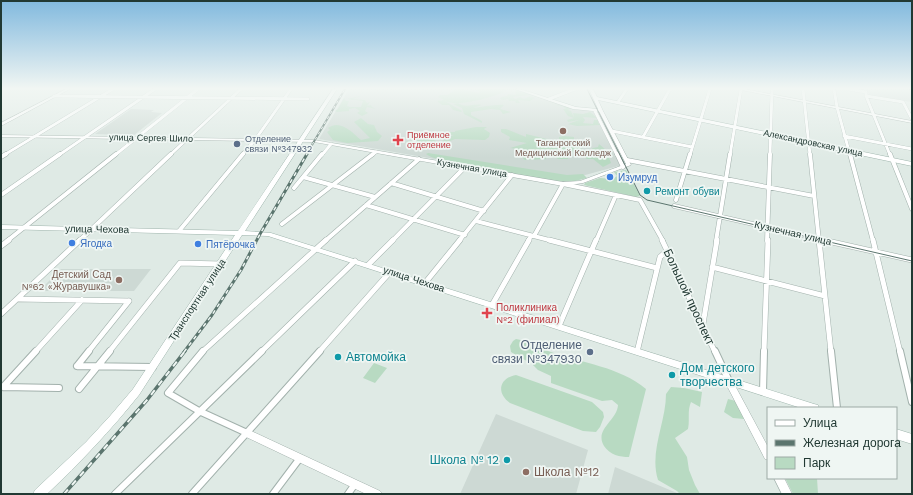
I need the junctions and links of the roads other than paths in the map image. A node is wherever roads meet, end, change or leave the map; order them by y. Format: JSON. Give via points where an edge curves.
{"nodes":[{"id":1,"x":25,"y":112,"type":"edge"},
{"id":2,"x":74,"y":112,"type":"edge"},
{"id":3,"x":120,"y":112,"type":"edge"},
{"id":4,"x":168,"y":112,"type":"edge"},
{"id":5,"x":216,"y":112,"type":"edge"},
{"id":6,"x":274,"y":112,"type":"edge"},
{"id":7,"x":320,"y":112,"type":"edge"},
{"id":8,"x":596,"y":112,"type":"edge"},
{"id":9,"x":602,"y":112,"type":"edge"},
{"id":10,"x":657,"y":112,"type":"edge"},
{"id":11,"x":668,"y":112,"type":"edge"},
{"id":12,"x":703,"y":112,"type":"edge"},
{"id":13,"x":737,"y":112,"type":"edge"},
{"id":14,"x":771,"y":112,"type":"edge"},
{"id":15,"x":805,"y":112,"type":"edge"},
{"id":16,"x":838,"y":112,"type":"edge"},
{"id":17,"x":863,"y":112,"type":"edge"},
{"id":18,"x":873,"y":114,"type":"junction"},
{"id":19,"x":701,"y":119,"type":"junction"},
{"id":20,"x":912,"y":120,"type":"edge"},
{"id":21,"x":1,"y":125,"type":"edge"},
{"id":22,"x":735,"y":126,"type":"junction"},
{"id":23,"x":612,"y":131,"type":"junction"},
{"id":24,"x":770,"y":134,"type":"junction"},
{"id":25,"x":1,"y":136,"type":"edge"},
{"id":26,"x":35,"y":136,"type":"junction"},
{"id":27,"x":844,"y":136,"type":"junction"},
{"id":28,"x":85,"y":137,"type":"junction"},
{"id":29,"x":643,"y":137,"type":"junction"},
{"id":30,"x":136,"y":138,"type":"junction"},
{"id":31,"x":188,"y":139,"type":"junction"},
{"id":32,"x":254,"y":140,"type":"junction"},
{"id":33,"x":301,"y":140,"type":"junction"},
{"id":34,"x":808,"y":142,"type":"junction"},
{"id":35,"x":331,"y":144,"type":"junction"},
{"id":36,"x":885,"y":144,"type":"junction"},
{"id":37,"x":692,"y":147,"type":"junction"},
{"id":38,"x":848,"y":150,"type":"junction"},
{"id":39,"x":912,"y":150,"type":"edge"},
{"id":40,"x":376,"y":152,"type":"junction"},
{"id":41,"x":1,"y":157,"type":"edge"},
{"id":42,"x":419,"y":159,"type":"junction"},
{"id":43,"x":891,"y":159,"type":"junction"},
{"id":44,"x":627,"y":160,"type":"junction"},
{"id":45,"x":912,"y":164,"type":"edge"},
{"id":46,"x":465,"y":167,"type":"junction"},
{"id":47,"x":623,"y":167,"type":"junction"},
{"id":48,"x":685,"y":171,"type":"junction"},
{"id":49,"x":512,"y":175,"type":"junction"},
{"id":50,"x":303,"y":177,"type":"junction"},
{"id":51,"x":726,"y":179,"type":"junction"},
{"id":52,"x":581,"y":182,"type":"junction"},
{"id":53,"x":392,"y":183,"type":"junction"},
{"id":54,"x":563,"y":184,"type":"junction"},
{"id":55,"x":332,"y":185,"type":"junction"},
{"id":56,"x":769,"y":187,"type":"junction"},
{"id":57,"x":294,"y":188,"type":"dead end"},
{"id":58,"x":584,"y":188,"type":"junction"},
{"id":59,"x":1,"y":195,"type":"edge"},
{"id":60,"x":616,"y":195,"type":"junction"},
{"id":61,"x":436,"y":196,"type":"junction"},
{"id":62,"x":814,"y":196,"type":"junction"},
{"id":63,"x":375,"y":197,"type":"junction"},
{"id":64,"x":676,"y":200,"type":"dead end"},
{"id":65,"x":642,"y":201,"type":"joint"},
{"id":66,"x":366,"y":205,"type":"junction"},
{"id":67,"x":674,"y":206,"type":"dead end"},
{"id":68,"x":912,"y":209,"type":"edge"},
{"id":69,"x":484,"y":211,"type":"junction"},
{"id":70,"x":720,"y":217,"type":"junction"},
{"id":71,"x":413,"y":219,"type":"junction"},
{"id":72,"x":476,"y":221,"type":"junction"},
{"id":73,"x":282,"y":224,"type":"dead end"},
{"id":74,"x":1,"y":227,"type":"edge"},
{"id":75,"x":768,"y":227,"type":"junction"},
{"id":76,"x":23,"y":228,"type":"junction"},
{"id":77,"x":91,"y":229,"type":"junction"},
{"id":78,"x":179,"y":231,"type":"junction"},
{"id":79,"x":242,"y":233,"type":"junction"},
{"id":80,"x":465,"y":235,"type":"junction"},
{"id":81,"x":533,"y":236,"type":"junction"},
{"id":82,"x":819,"y":239,"type":"junction"},
{"id":83,"x":1,"y":246,"type":"edge"},
{"id":84,"x":316,"y":249,"type":"junction"},
{"id":85,"x":592,"y":251,"type":"junction"},
{"id":86,"x":667,"y":251,"type":"junction"},
{"id":87,"x":876,"y":252,"type":"junction"},
{"id":88,"x":912,"y":260,"type":"edge"},
{"id":89,"x":356,"y":261,"type":"junction"},
{"id":90,"x":221,"y":264,"type":"junction"},
{"id":91,"x":368,"y":264,"type":"junction"},
{"id":92,"x":712,"y":266,"type":"junction"},
{"id":93,"x":658,"y":268,"type":"junction"},
{"id":94,"x":390,"y":272,"type":"junction"},
{"id":95,"x":766,"y":281,"type":"junction"},
{"id":96,"x":425,"y":283,"type":"junction"},
{"id":97,"x":825,"y":296,"type":"junction"},
{"id":98,"x":18,"y":298,"type":"junction"},
{"id":99,"x":82,"y":300,"type":"junction"},
{"id":100,"x":492,"y":305,"type":"junction"},
{"id":101,"x":1,"y":314,"type":"edge"},
{"id":102,"x":702,"y":325,"type":"junction"},
{"id":103,"x":559,"y":326,"type":"junction"},
{"id":104,"x":637,"y":352,"type":"junction"},
{"id":105,"x":97,"y":366,"type":"junction"},
{"id":106,"x":153,"y":368,"type":"junction"},
{"id":107,"x":729,"y":382,"type":"junction"},
{"id":108,"x":2,"y":387,"type":"edge"},
{"id":109,"x":59,"y":388,"type":"dead end"},
{"id":110,"x":79,"y":389,"type":"dead end"},
{"id":111,"x":764,"y":392,"type":"junction"},
{"id":112,"x":912,"y":402,"type":"edge"},
{"id":113,"x":811,"y":407,"type":"edge"},
{"id":114,"x":837,"y":407,"type":"edge"},
{"id":115,"x":199,"y":412,"type":"junction"},
{"id":116,"x":247,"y":433,"type":"junction"},
{"id":117,"x":897,"y":434,"type":"edge"},
{"id":118,"x":912,"y":439,"type":"edge"},
{"id":119,"x":767,"y":454,"type":"edge"},
{"id":120,"x":300,"y":458,"type":"junction"},
{"id":121,"x":780,"y":479,"type":"edge"},
{"id":122,"x":355,"y":484,"type":"junction"},
{"id":123,"x":38,"y":494,"type":"edge"},
{"id":124,"x":115,"y":494,"type":"edge"},
{"id":125,"x":192,"y":494,"type":"edge"},
{"id":126,"x":273,"y":494,"type":"edge"},
{"id":127,"x":348,"y":494,"type":"edge"},
{"id":128,"x":377,"y":494,"type":"edge"},
{"id":129,"x":788,"y":494,"type":"edge"}],
"edges":[{"from":1,"to":21,"type":"street"},
{"from":2,"to":26,"type":"street"},
{"from":3,"to":28,"type":"street"},
{"from":4,"to":30,"type":"street"},
{"from":5,"to":31,"type":"street"},
{"from":6,"to":32,"type":"street"},
{"from":7,"to":33,"type":"main road","name":"Транспортная улица"},
{"from":8,"to":47,"type":"street"},
{"from":9,"to":23,"type":"street"},
{"from":10,"to":29,"type":"street"},
{"from":11,"to":19,"type":"main road","name":"Александровская улица"},
{"from":12,"to":19,"type":"street"},
{"from":13,"to":22,"type":"street"},
{"from":14,"to":24,"type":"street"},
{"from":15,"to":34,"type":"street"},
{"from":16,"to":27,"type":"street"},
{"from":17,"to":18,"type":"street"},
{"from":18,"to":20,"type":"street"},
{"from":18,"to":36,"type":"street"},
{"from":19,"to":22,"type":"main road","name":"Александровская улица"},
{"from":19,"to":37,"type":"street"},
{"from":22,"to":24,"type":"main road","name":"Александровская улица"},
{"from":22,"to":51,"type":"street"},
{"from":23,"to":29,"type":"street"},
{"from":23,"to":44,"type":"street"},
{"from":24,"to":34,"type":"main road","name":"Александровская улица"},
{"from":24,"to":56,"type":"street"},
{"from":25,"to":26,"type":"street","name":"улица Сергея Шило"},
{"from":26,"to":28,"type":"street","name":"улица Сергея Шило"},
{"from":26,"to":41,"type":"street"},
{"from":27,"to":36,"type":"street"},
{"from":27,"to":38,"type":"street"},
{"from":28,"to":30,"type":"street","name":"улица Сергея Шило"},
{"from":28,"to":59,"type":"street"},
{"from":29,"to":37,"type":"street"},
{"from":30,"to":31,"type":"street","name":"улица Сергея Шило"},
{"from":30,"to":76,"type":"street"},
{"from":31,"to":32,"type":"street","name":"улица Сергея Шило"},
{"from":31,"to":77,"type":"street"},
{"from":32,"to":33,"type":"street","name":"улица Сергея Шило"},
{"from":32,"to":78,"type":"street"},
{"from":33,"to":35,"type":"street","name":"Кузнечная улица"},
{"from":33,"to":79,"type":"main road","name":"Транспортная улица"},
{"from":34,"to":38,"type":"main road","name":"Александровская улица"},
{"from":34,"to":62,"type":"street"},
{"from":35,"to":40,"type":"street","name":"Кузнечная улица"},
{"from":35,"to":50,"type":"street"},
{"from":36,"to":39,"type":"street"},
{"from":36,"to":43,"type":"street"},
{"from":37,"to":48,"type":"street"},
{"from":38,"to":43,"type":"main road","name":"Александровская улица"},
{"from":38,"to":87,"type":"street"},
{"from":40,"to":42,"type":"street","name":"Кузнечная улица"},
{"from":40,"to":55,"type":"street"},
{"from":42,"to":46,"type":"street","name":"Кузнечная улица"},
{"from":42,"to":53,"type":"street"},
{"from":43,"to":45,"type":"main road","name":"Александровская улица"},
{"from":43,"to":68,"type":"street"},
{"from":44,"to":47,"type":"street","via":[[629,165]]},
{"from":44,"to":48,"type":"street"},
{"from":46,"to":49,"type":"street","name":"Кузнечная улица"},
{"from":46,"to":61,"type":"street"},
{"from":47,"to":52,"type":"street"},
{"from":48,"to":51,"type":"street"},
{"from":48,"to":64,"type":"street"},
{"from":49,"to":54,"type":"street","name":"Кузнечная улица"},
{"from":49,"to":69,"type":"street"},
{"from":50,"to":55,"type":"street"},
{"from":50,"to":57,"type":"street"},
{"from":51,"to":56,"type":"street"},
{"from":51,"to":70,"type":"street"},
{"from":52,"to":54,"type":"street"},
{"from":52,"to":58,"type":"street","via":[[579,186]]},
{"from":53,"to":61,"type":"street"},
{"from":53,"to":63,"type":"street"},
{"from":54,"to":58,"type":"street","name":"Кузнечная улица"},
{"from":54,"to":81,"type":"street"},
{"from":55,"to":63,"type":"street"},
{"from":55,"to":73,"type":"street"},
{"from":56,"to":62,"type":"street"},
{"from":56,"to":75,"type":"street"},
{"from":58,"to":60,"type":"street","name":"Кузнечная улица"},
{"from":60,"to":65,"type":"street","name":"Кузнечная улица"},
{"from":60,"to":85,"type":"street"},
{"from":61,"to":69,"type":"street"},
{"from":61,"to":71,"type":"street"},
{"from":62,"to":82,"type":"street"},
{"from":63,"to":66,"type":"street"},
{"from":65,"to":86,"type":"street","name":"Большой проспект"},
{"from":66,"to":71,"type":"street"},
{"from":66,"to":84,"type":"street"},
{"from":67,"to":70,"type":"street","name":"Кузнечная улица"},
{"from":69,"to":72,"type":"street"},
{"from":70,"to":75,"type":"street","name":"Кузнечная улица"},
{"from":70,"to":92,"type":"street"},
{"from":71,"to":80,"type":"street"},
{"from":71,"to":91,"type":"street"},
{"from":72,"to":80,"type":"street"},
{"from":72,"to":81,"type":"street"},
{"from":74,"to":76,"type":"main road","name":"улица Чехова"},
{"from":75,"to":82,"type":"street","name":"Кузнечная улица"},
{"from":75,"to":95,"type":"street"},
{"from":76,"to":77,"type":"main road","name":"улица Чехова"},
{"from":76,"to":83,"type":"street"},
{"from":77,"to":78,"type":"main road","name":"улица Чехова"},
{"from":77,"to":98,"type":"street"},
{"from":78,"to":79,"type":"main road","name":"улица Чехова"},
{"from":79,"to":84,"type":"main road","name":"улица Чехова","via":[[269,234]]},
{"from":79,"to":90,"type":"main road","name":"Транспортная улица"},
{"from":80,"to":96,"type":"street"},
{"from":81,"to":85,"type":"street"},
{"from":81,"to":100,"type":"street"},
{"from":82,"to":87,"type":"street","name":"Кузнечная улица"},
{"from":82,"to":97,"type":"street"},
{"from":84,"to":89,"type":"main road","name":"улица Чехова"},
{"from":84,"to":115,"type":"street","via":[[201,353],[168,393]]},
{"from":85,"to":93,"type":"street"},
{"from":85,"to":103,"type":"street"},
{"from":86,"to":93,"type":"street","via":[[660,257]]},
{"from":86,"to":102,"type":"street","name":"Большой проспект"},
{"from":87,"to":88,"type":"street","name":"Кузнечная улица"},
{"from":87,"to":112,"type":"street"},
{"from":89,"to":91,"type":"main road","name":"улица Чехова"},
{"from":89,"to":115,"type":"street"},
{"from":90,"to":105,"type":"street","via":[[180,262]]},
{"from":90,"to":106,"type":"main road","name":"Транспортная улица"},
{"from":91,"to":94,"type":"main road","name":"улица Чехова"},
{"from":92,"to":95,"type":"street"},
{"from":92,"to":102,"type":"street"},
{"from":93,"to":104,"type":"street"},
{"from":94,"to":96,"type":"main road","name":"улица Чехова"},
{"from":94,"to":116,"type":"street"},
{"from":95,"to":97,"type":"street"},
{"from":95,"to":111,"type":"street"},
{"from":96,"to":100,"type":"main road","name":"улица Чехова"},
{"from":97,"to":114,"type":"street"},
{"from":98,"to":99,"type":"street"},
{"from":98,"to":101,"type":"street"},
{"from":99,"to":105,"type":"street","via":[[129,301],[77,366]]},
{"from":99,"to":108,"type":"street"},
{"from":100,"to":103,"type":"main road","name":"улица Чехова"},
{"from":102,"to":107,"type":"street","name":"Большой проспект"},
{"from":103,"to":104,"type":"main road","name":"улица Чехова"},
{"from":104,"to":107,"type":"main road","name":"улица Чехова"},
{"from":105,"to":106,"type":"street"},
{"from":105,"to":110,"type":"street"},
{"from":106,"to":123,"type":"main road","name":"Транспортная улица","via":[[122,410],[64,471]]},
{"from":107,"to":111,"type":"main road","name":"улица Чехова"},
{"from":107,"to":119,"type":"street","name":"Большой проспект"},
{"from":108,"to":109,"type":"street"},
{"from":111,"to":113,"type":"main road","name":"улица Чехова"},
{"from":115,"to":116,"type":"street"},
{"from":115,"to":124,"type":"street"},
{"from":116,"to":120,"type":"street"},
{"from":116,"to":125,"type":"street"},
{"from":117,"to":118,"type":"main road"},
{"from":120,"to":122,"type":"street"},
{"from":120,"to":126,"type":"street"},
{"from":121,"to":129,"type":"street"},
{"from":122,"to":127,"type":"street"},
{"from":122,"to":128,"type":"street"}]}
